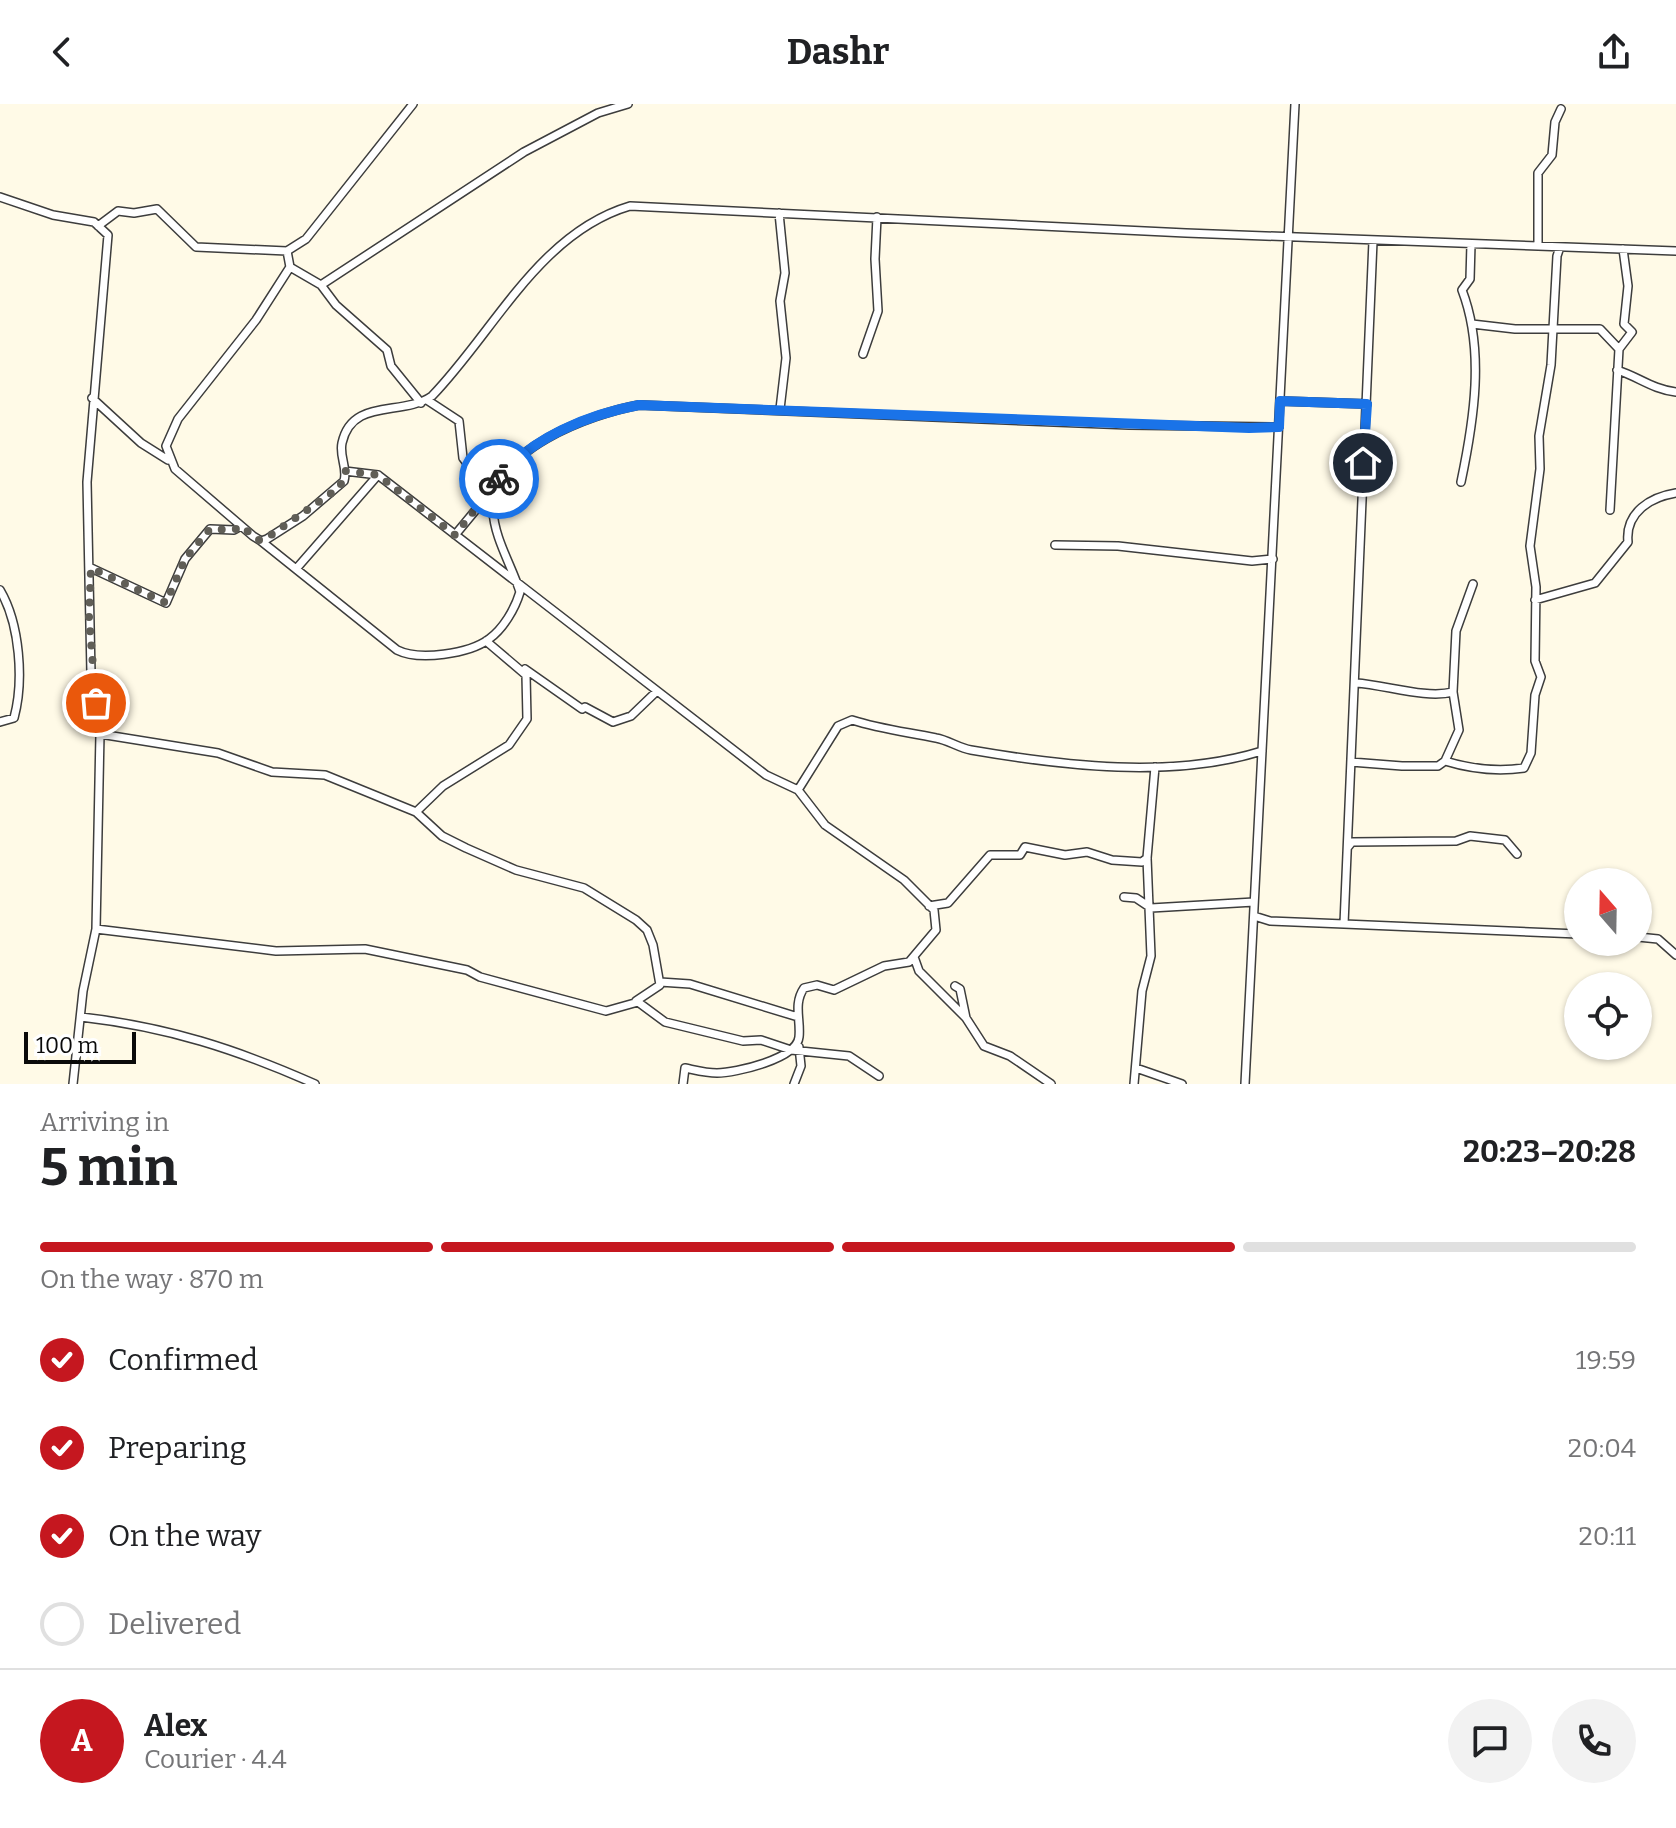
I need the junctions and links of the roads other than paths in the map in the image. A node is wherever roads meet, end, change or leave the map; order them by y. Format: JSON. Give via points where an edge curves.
{"nodes":[{"id":1,"x":413,"y":104,"type":"edge"},
{"id":2,"x":628,"y":104,"type":"edge"},
{"id":3,"x":1295,"y":104,"type":"edge"},
{"id":4,"x":1561,"y":109,"type":"dead end"},
{"id":5,"x":0,"y":197,"type":"edge"},
{"id":6,"x":779,"y":213,"type":"junction"},
{"id":7,"x":877,"y":217,"type":"junction"},
{"id":8,"x":98,"y":226,"type":"junction"},
{"id":9,"x":1286,"y":234,"type":"junction"},
{"id":10,"x":1373,"y":241,"type":"junction"},
{"id":11,"x":1471,"y":244,"type":"junction"},
{"id":12,"x":1538,"y":246,"type":"junction"},
{"id":13,"x":1560,"y":247,"type":"junction"},
{"id":14,"x":1623,"y":249,"type":"junction"},
{"id":15,"x":287,"y":251,"type":"junction"},
{"id":16,"x":1676,"y":251,"type":"edge"},
{"id":17,"x":290,"y":267,"type":"junction"},
{"id":18,"x":321,"y":285,"type":"junction"},
{"id":19,"x":1472,"y":324,"type":"junction"},
{"id":20,"x":1553,"y":329,"type":"junction"},
{"id":21,"x":1619,"y":349,"type":"junction"},
{"id":22,"x":863,"y":354,"type":"dead end"},
{"id":23,"x":1617,"y":370,"type":"junction"},
{"id":24,"x":1676,"y":392,"type":"edge"},
{"id":25,"x":92,"y":398,"type":"junction"},
{"id":26,"x":424,"y":401,"type":"junction"},
{"id":27,"x":1280,"y":401,"type":"junction"},
{"id":28,"x":1367,"y":404,"type":"junction"},
{"id":29,"x":780,"y":409,"type":"junction"},
{"id":30,"x":1279,"y":427,"type":"junction"},
{"id":31,"x":170,"y":462,"type":"junction"},
{"id":32,"x":472,"y":470,"type":"junction"},
{"id":33,"x":345,"y":471,"type":"junction"},
{"id":34,"x":378,"y":475,"type":"junction"},
{"id":35,"x":499,"y":479,"type":"junction"},
{"id":36,"x":1461,"y":482,"type":"dead end"},
{"id":37,"x":1676,"y":493,"type":"edge"},
{"id":38,"x":479,"y":506,"type":"junction"},
{"id":39,"x":1610,"y":510,"type":"dead end"},
{"id":40,"x":241,"y":526,"type":"junction"},
{"id":41,"x":455,"y":535,"type":"junction"},
{"id":42,"x":261,"y":541,"type":"junction"},
{"id":43,"x":1055,"y":545,"type":"dead end"},
{"id":44,"x":1273,"y":559,"type":"junction"},
{"id":45,"x":91,"y":568,"type":"junction"},
{"id":46,"x":296,"y":569,"type":"junction"},
{"id":47,"x":517,"y":583,"type":"junction"},
{"id":48,"x":1473,"y":584,"type":"dead end"},
{"id":49,"x":0,"y":590,"type":"edge"},
{"id":50,"x":1535,"y":600,"type":"junction"},
{"id":51,"x":0,"y":630,"type":"edge"},
{"id":52,"x":13,"y":632,"type":"junction"},
{"id":53,"x":486,"y":641,"type":"junction"},
{"id":54,"x":519,"y":666,"type":"junction"},
{"id":55,"x":1356,"y":683,"type":"junction"},
{"id":56,"x":657,"y":691,"type":"junction"},
{"id":57,"x":1453,"y":692,"type":"junction"},
{"id":58,"x":0,"y":722,"type":"edge"},
{"id":59,"x":100,"y":734,"type":"junction"},
{"id":60,"x":1262,"y":751,"type":"junction"},
{"id":61,"x":1445,"y":761,"type":"junction"},
{"id":62,"x":1351,"y":762,"type":"junction"},
{"id":63,"x":1155,"y":767,"type":"junction"},
{"id":64,"x":798,"y":790,"type":"junction"},
{"id":65,"x":416,"y":812,"type":"junction"},
{"id":66,"x":1347,"y":849,"type":"junction"},
{"id":67,"x":1517,"y":854,"type":"dead end"},
{"id":68,"x":1147,"y":858,"type":"junction"},
{"id":69,"x":1124,"y":897,"type":"dead end"},
{"id":70,"x":1254,"y":902,"type":"junction"},
{"id":71,"x":929,"y":906,"type":"junction"},
{"id":72,"x":1150,"y":907,"type":"junction"},
{"id":73,"x":1254,"y":916,"type":"junction"},
{"id":74,"x":1344,"y":924,"type":"junction"},
{"id":75,"x":96,"y":929,"type":"junction"},
{"id":76,"x":1564,"y":933,"type":"edge"},
{"id":77,"x":1652,"y":938,"type":"edge"},
{"id":78,"x":1676,"y":955,"type":"edge"},
{"id":79,"x":914,"y":957,"type":"junction"},
{"id":80,"x":660,"y":982,"type":"junction"},
{"id":81,"x":955,"y":986,"type":"dead end"},
{"id":82,"x":636,"y":1001,"type":"junction"},
{"id":83,"x":81,"y":1017,"type":"junction"},
{"id":84,"x":798,"y":1017,"type":"junction"},
{"id":85,"x":966,"y":1018,"type":"junction"},
{"id":86,"x":795,"y":1050,"type":"junction"},
{"id":87,"x":1136,"y":1068,"type":"junction"},
{"id":88,"x":879,"y":1076,"type":"dead end"},
{"id":89,"x":73,"y":1084,"type":"edge"},
{"id":90,"x":315,"y":1084,"type":"edge"},
{"id":91,"x":683,"y":1084,"type":"edge"},
{"id":92,"x":794,"y":1084,"type":"edge"},
{"id":93,"x":1051,"y":1084,"type":"edge"},
{"id":94,"x":1134,"y":1084,"type":"edge"},
{"id":95,"x":1182,"y":1084,"type":"edge"},
{"id":96,"x":1245,"y":1084,"type":"edge"}],
"edges":[{"from":1,"to":15,"type":"street","via":[[306,239]]},
{"from":2,"to":18,"type":"street","via":[[598,113],[524,152]]},
{"from":3,"to":9,"type":"street"},
{"from":4,"to":12,"type":"street","via":[[1552,155],[1538,173]]},
{"from":5,"to":8,"type":"street"},
{"from":6,"to":7,"type":"street"},
{"from":6,"to":26,"type":"street","via":[[653,205],[610,213],[560,246],[534,272]]},
{"from":6,"to":29,"type":"street","via":[[786,358]]},
{"from":7,"to":9,"type":"street"},
{"from":7,"to":22,"type":"street","via":[[878,311]]},
{"from":8,"to":15,"type":"street","via":[[118,211],[157,209],[196,247]]},
{"from":8,"to":25,"type":"street","via":[[108,235]]},
{"from":9,"to":10,"type":"street"},
{"from":9,"to":27,"type":"street"},
{"from":10,"to":11,"type":"street"},
{"from":10,"to":28,"type":"street"},
{"from":11,"to":12,"type":"street"},
{"from":11,"to":19,"type":"street","via":[[1470,279],[1462,290]]},
{"from":12,"to":13,"type":"street"},
{"from":13,"to":14,"type":"street"},
{"from":13,"to":20,"type":"street"},
{"from":14,"to":16,"type":"street"},
{"from":14,"to":21,"type":"street","via":[[1628,286],[1624,324],[1632,332]]},
{"from":15,"to":17,"type":"street"},
{"from":17,"to":18,"type":"street"},
{"from":17,"to":31,"type":"street","via":[[256,320],[178,419],[166,446]]},
{"from":18,"to":26,"type":"street","via":[[387,350],[391,366]]},
{"from":19,"to":20,"type":"street"},
{"from":19,"to":36,"type":"street","via":[[1472,431]]},
{"from":20,"to":21,"type":"street","via":[[1600,329]]},
{"from":20,"to":50,"type":"street","via":[[1530,546]]},
{"from":21,"to":23,"type":"street"},
{"from":23,"to":24,"type":"street","via":[[1643,385]]},
{"from":23,"to":39,"type":"street"},
{"from":25,"to":31,"type":"street"},
{"from":25,"to":45,"type":"street","via":[[87,482]]},
{"from":26,"to":32,"type":"street","via":[[459,421],[463,458]]},
{"from":26,"to":33,"type":"street","via":[[354,419],[341,446]]},
{"from":27,"to":28,"type":"street"},
{"from":27,"to":30,"type":"street"},
{"from":28,"to":55,"type":"street"},
{"from":29,"to":30,"type":"street"},
{"from":29,"to":35,"type":"street","via":[[623,408],[554,434]]},
{"from":30,"to":44,"type":"street"},
{"from":31,"to":40,"type":"street"},
{"from":32,"to":35,"type":"street"},
{"from":32,"to":38,"type":"street"},
{"from":33,"to":34,"type":"street"},
{"from":33,"to":42,"type":"street","via":[[340,487]]},
{"from":34,"to":41,"type":"street"},
{"from":34,"to":46,"type":"street"},
{"from":35,"to":38,"type":"street"},
{"from":35,"to":47,"type":"street","via":[[493,514]]},
{"from":37,"to":50,"type":"street","via":[[1652,496],[1645,503],[1627,533],[1628,542],[1595,583]]},
{"from":38,"to":41,"type":"street"},
{"from":40,"to":42,"type":"street"},
{"from":40,"to":45,"type":"street","via":[[210,529],[197,541],[166,603]]},
{"from":41,"to":47,"type":"street"},
{"from":42,"to":46,"type":"street"},
{"from":43,"to":44,"type":"street"},
{"from":44,"to":60,"type":"street"},
{"from":45,"to":59,"type":"street","via":[[91,673]]},
{"from":46,"to":53,"type":"street","via":[[407,655]]},
{"from":47,"to":53,"type":"street","via":[[517,603]]},
{"from":47,"to":56,"type":"street"},
{"from":48,"to":57,"type":"street","via":[[1456,631]]},
{"from":49,"to":52,"type":"street"},
{"from":50,"to":61,"type":"street","via":[[1535,661],[1541,677],[1531,753],[1524,768],[1485,770]]},
{"from":51,"to":52,"type":"street"},
{"from":52,"to":58,"type":"street","via":[[22,689],[14,718]]},
{"from":53,"to":54,"type":"street"},
{"from":54,"to":56,"type":"street","via":[[573,704],[613,722],[631,716]]},
{"from":54,"to":65,"type":"street","via":[[526,675],[527,719],[509,745],[443,786]]},
{"from":55,"to":57,"type":"street","via":[[1435,696]]},
{"from":55,"to":62,"type":"street"},
{"from":56,"to":64,"type":"street","via":[[766,775]]},
{"from":57,"to":61,"type":"street","via":[[1459,730]]},
{"from":59,"to":65,"type":"street","via":[[218,753],[272,772],[325,775]]},
{"from":59,"to":75,"type":"street"},
{"from":60,"to":63,"type":"street","via":[[1219,764]]},
{"from":60,"to":70,"type":"street"},
{"from":61,"to":62,"type":"street","via":[[1438,766]]},
{"from":62,"to":66,"type":"street"},
{"from":63,"to":64,"type":"street","via":[[1030,759],[852,720],[838,726]]},
{"from":63,"to":68,"type":"street"},
{"from":64,"to":71,"type":"street","via":[[825,825],[904,880]]},
{"from":65,"to":80,"type":"street","via":[[442,836],[466,848],[516,870],[584,888],[612,903],[647,930]]},
{"from":66,"to":67,"type":"street","via":[[1352,842],[1456,841],[1470,836],[1505,840]]},
{"from":66,"to":74,"type":"street"},
{"from":68,"to":71,"type":"street","via":[[1112,860],[1087,852],[1065,855],[1025,847],[1020,855],[990,855],[948,903]]},
{"from":68,"to":72,"type":"street"},
{"from":69,"to":72,"type":"street"},
{"from":70,"to":72,"type":"street"},
{"from":70,"to":73,"type":"street"},
{"from":71,"to":79,"type":"street","via":[[936,930]]},
{"from":72,"to":87,"type":"street","via":[[1151,956],[1142,991]]},
{"from":73,"to":74,"type":"street"},
{"from":73,"to":96,"type":"street"},
{"from":74,"to":76,"type":"street"},
{"from":75,"to":82,"type":"street","via":[[276,951],[365,949],[467,970],[606,1011]]},
{"from":75,"to":83,"type":"street"},
{"from":77,"to":78,"type":"street"},
{"from":79,"to":84,"type":"street","via":[[834,990],[804,988]]},
{"from":79,"to":85,"type":"street","via":[[919,971]]},
{"from":80,"to":82,"type":"street"},
{"from":80,"to":84,"type":"street","via":[[690,984]]},
{"from":81,"to":85,"type":"street"},
{"from":82,"to":86,"type":"street","via":[[665,1022]]},
{"from":83,"to":89,"type":"street"},
{"from":83,"to":90,"type":"street","via":[[161,1028],[256,1058]]},
{"from":84,"to":86,"type":"street"},
{"from":85,"to":93,"type":"street","via":[[984,1046],[1010,1056]]},
{"from":86,"to":88,"type":"street","via":[[849,1056]]},
{"from":86,"to":91,"type":"street","via":[[744,1069],[718,1073],[685,1068]]},
{"from":86,"to":92,"type":"street","via":[[801,1066]]},
{"from":87,"to":94,"type":"street"},
{"from":87,"to":95,"type":"street"}]}
